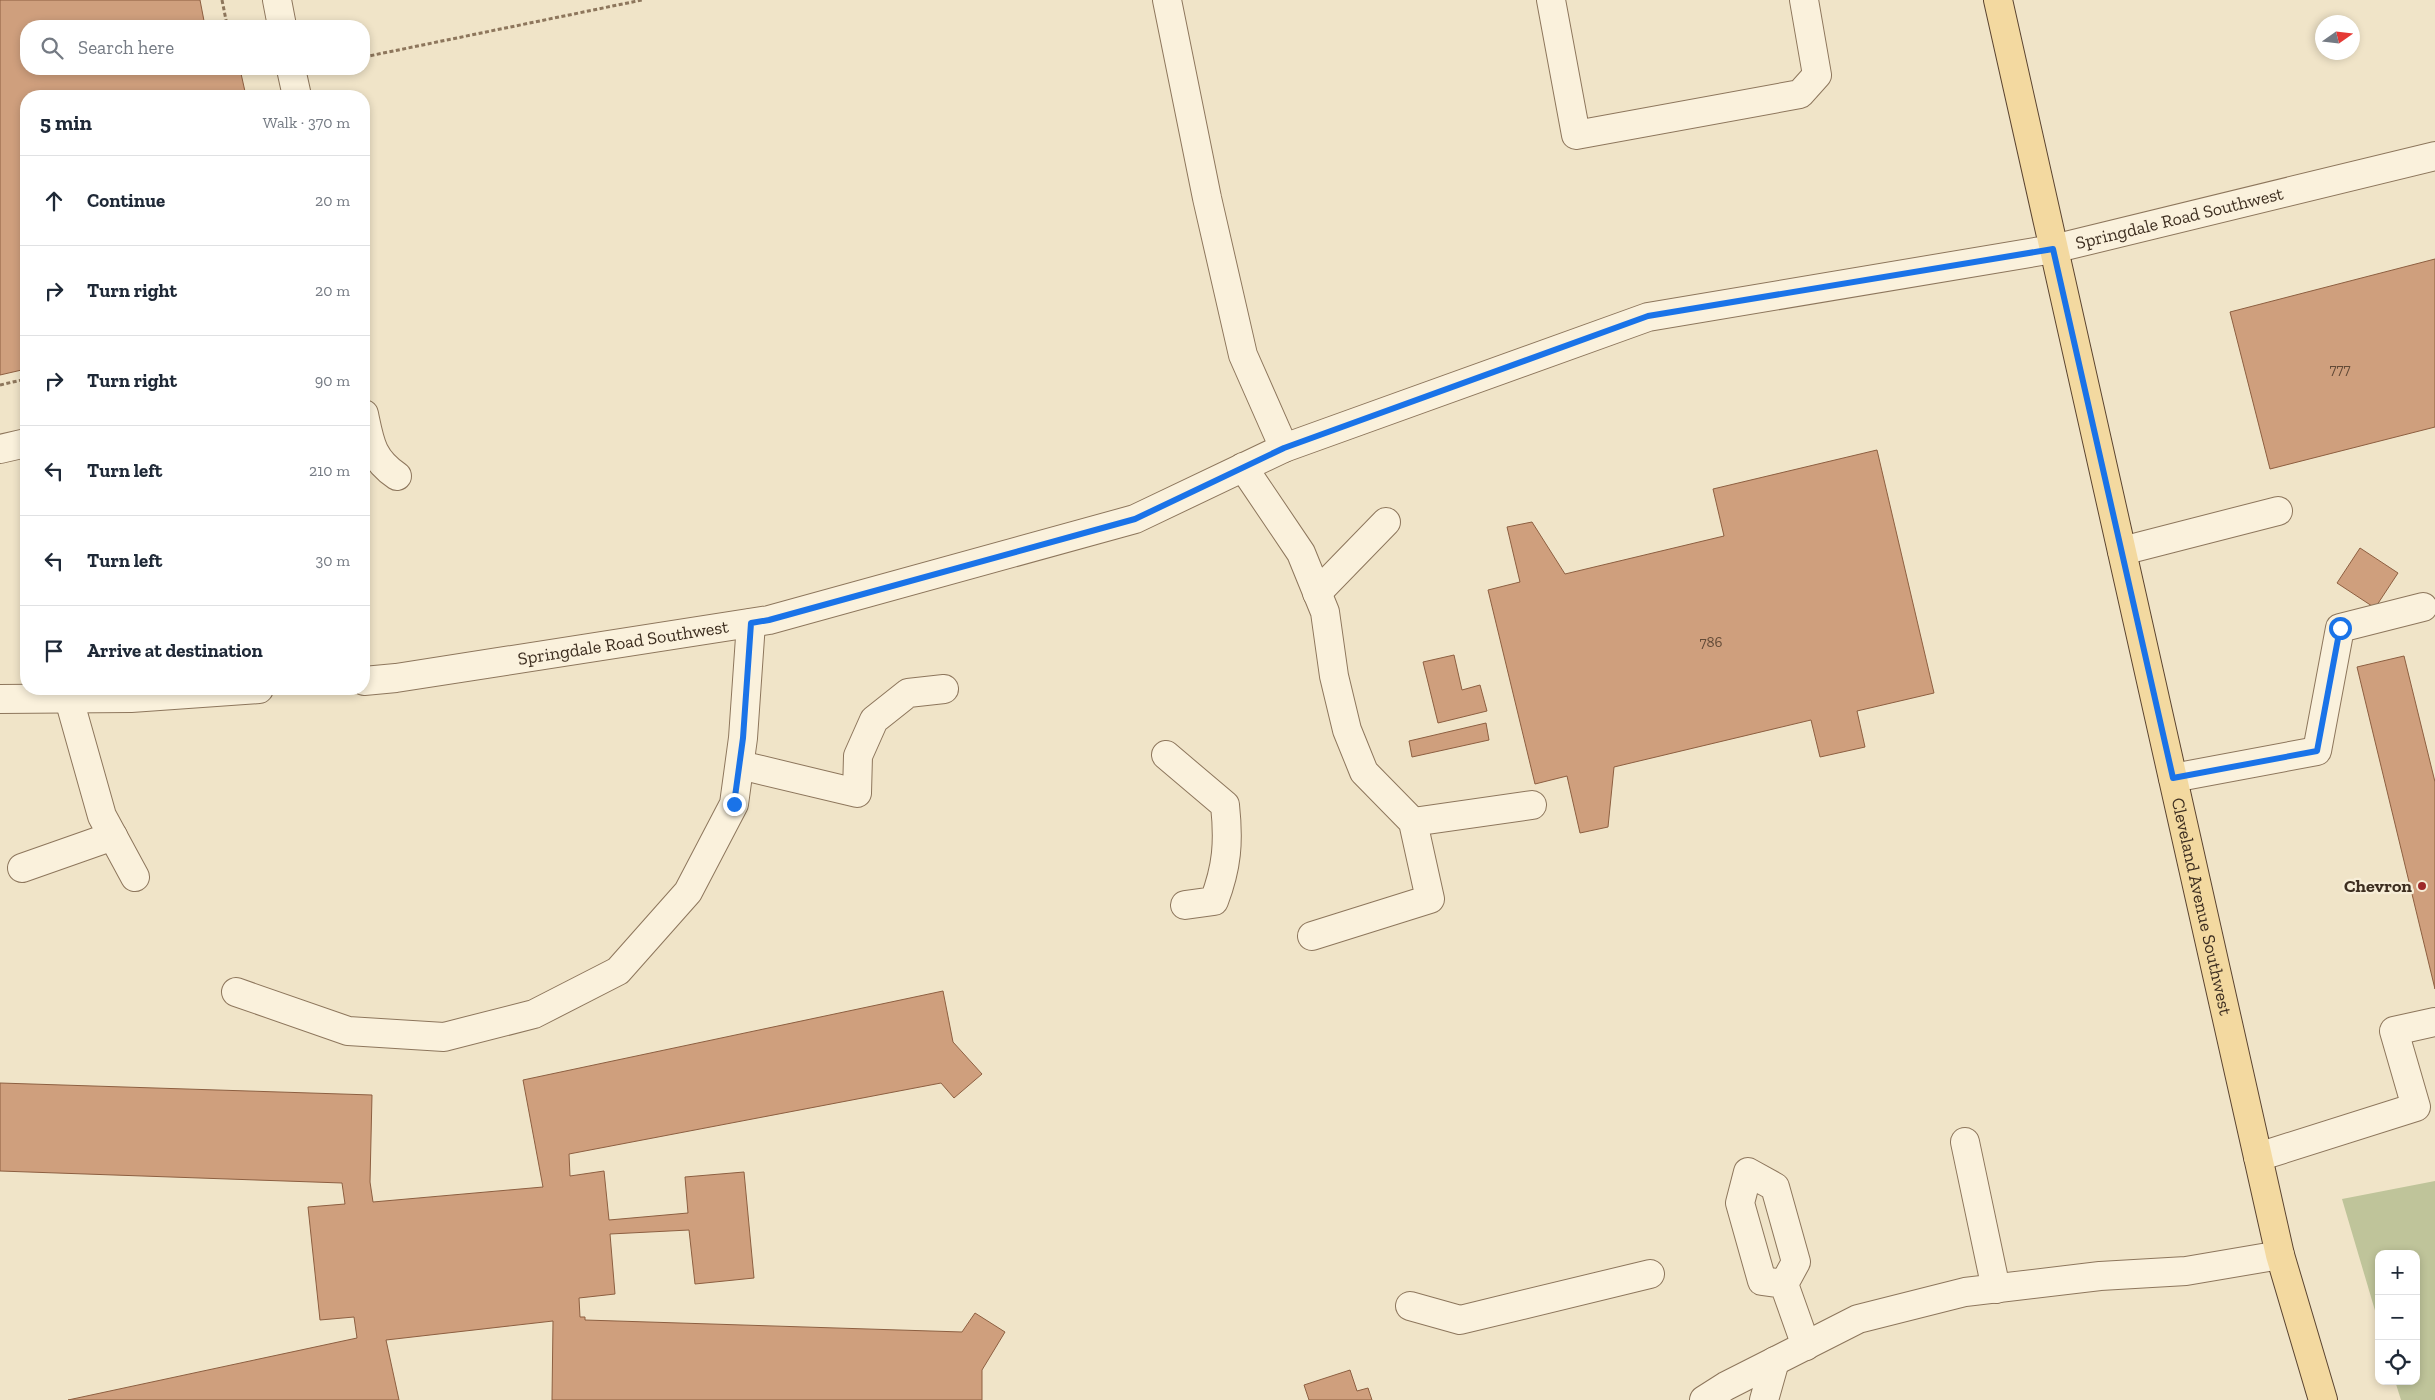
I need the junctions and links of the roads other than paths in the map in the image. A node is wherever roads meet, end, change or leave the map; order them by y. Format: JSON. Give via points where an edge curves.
{"nodes":[{"id":1,"x":277,"y":0,"type":"edge"},
{"id":2,"x":1167,"y":0,"type":"edge"},
{"id":3,"x":1550,"y":0,"type":"edge"},
{"id":4,"x":1804,"y":0,"type":"edge"},
{"id":5,"x":1998,"y":0,"type":"edge"},
{"id":6,"x":281,"y":20,"type":"edge"},
{"id":7,"x":293,"y":75,"type":"edge"},
{"id":8,"x":296,"y":90,"type":"edge"},
{"id":9,"x":2435,"y":156,"type":"edge"},
{"id":10,"x":2053,"y":249,"type":"junction"},
{"id":11,"x":370,"y":443,"type":"edge"},
{"id":12,"x":20,"y":445,"type":"edge"},
{"id":13,"x":1284,"y":448,"type":"junction"},
{"id":14,"x":0,"y":449,"type":"edge"},
{"id":15,"x":1243,"y":467,"type":"junction"},
{"id":16,"x":397,"y":476,"type":"dead end"},
{"id":17,"x":2278,"y":511,"type":"dead end"},
{"id":18,"x":1386,"y":522,"type":"dead end"},
{"id":19,"x":2122,"y":551,"type":"junction"},
{"id":20,"x":1317,"y":594,"type":"junction"},
{"id":21,"x":2423,"y":607,"type":"dead end"},
{"id":22,"x":751,"y":623,"type":"junction"},
{"id":23,"x":370,"y":680,"type":"edge"},
{"id":24,"x":944,"y":689,"type":"dead end"},
{"id":25,"x":174,"y":695,"type":"edge"},
{"id":26,"x":0,"y":699,"type":"edge"},
{"id":27,"x":69,"y":699,"type":"junction"},
{"id":28,"x":1166,"y":755,"type":"dead end"},
{"id":29,"x":740,"y":765,"type":"junction"},
{"id":30,"x":2173,"y":778,"type":"junction"},
{"id":31,"x":1532,"y":806,"type":"dead end"},
{"id":32,"x":1413,"y":822,"type":"junction"},
{"id":33,"x":113,"y":836,"type":"junction"},
{"id":34,"x":22,"y":868,"type":"dead end"},
{"id":35,"x":135,"y":877,"type":"dead end"},
{"id":36,"x":1185,"y":905,"type":"dead end"},
{"id":37,"x":1312,"y":936,"type":"dead end"},
{"id":38,"x":236,"y":992,"type":"dead end"},
{"id":39,"x":2435,"y":1022,"type":"edge"},
{"id":40,"x":1966,"y":1142,"type":"dead end"},
{"id":41,"x":2258,"y":1158,"type":"junction"},
{"id":42,"x":2280,"y":1255,"type":"junction"},
{"id":43,"x":1650,"y":1274,"type":"dead end"},
{"id":44,"x":1784,"y":1284,"type":"dead end"},
{"id":45,"x":1996,"y":1288,"type":"junction"},
{"id":46,"x":1410,"y":1306,"type":"dead end"},
{"id":47,"x":1806,"y":1346,"type":"junction"},
{"id":48,"x":1775,"y":1361,"type":"junction"},
{"id":49,"x":1704,"y":1400,"type":"edge"},
{"id":50,"x":1764,"y":1400,"type":"edge"},
{"id":51,"x":2323,"y":1400,"type":"edge"}],
"edges":[{"from":1,"to":6,"type":"street"},
{"from":2,"to":13,"type":"street","via":[[1243,355]]},
{"from":3,"to":4,"type":"street","via":[[1576,135],[1800,94],[1817,75]]},
{"from":5,"to":10,"type":"main road","name":"Cleveland Avenue Southwest"},
{"from":7,"to":8,"type":"street"},
{"from":9,"to":10,"type":"street","name":"Springdale Road Southwest"},
{"from":10,"to":13,"type":"street","name":"Springdale Road Southwest","via":[[1648,316]]},
{"from":10,"to":19,"type":"main road","name":"Cleveland Avenue Southwest"},
{"from":11,"to":16,"type":"street","via":[[384,468]]},
{"from":12,"to":14,"type":"street"},
{"from":13,"to":15,"type":"street","name":"Springdale Road Southwest"},
{"from":15,"to":20,"type":"street","via":[[1301,553]]},
{"from":15,"to":22,"type":"street","name":"Springdale Road Southwest","via":[[1135,519]]},
{"from":17,"to":19,"type":"street"},
{"from":18,"to":20,"type":"street"},
{"from":19,"to":30,"type":"main road","name":"Cleveland Avenue Southwest"},
{"from":20,"to":32,"type":"street","via":[[1325,612],[1334,676],[1347,730],[1364,772]]},
{"from":21,"to":30,"type":"street","via":[[2340,628],[2317,751]]},
{"from":22,"to":23,"type":"street","name":"Springdale Road Southwest"},
{"from":22,"to":29,"type":"street"},
{"from":24,"to":29,"type":"street","via":[[908,693],[874,720],[858,756],[856,793]]},
{"from":25,"to":27,"type":"street"},
{"from":26,"to":27,"type":"street"},
{"from":27,"to":33,"type":"street","via":[[102,816]]},
{"from":28,"to":36,"type":"street","via":[[1225,805],[1228,838],[1224,876],[1214,901]]},
{"from":29,"to":38,"type":"street","via":[[734,804],[688,892],[618,971],[534,1014],[444,1037],[348,1031]]},
{"from":30,"to":41,"type":"main road","name":"Cleveland Avenue Southwest"},
{"from":31,"to":32,"type":"street"},
{"from":32,"to":37,"type":"street","via":[[1430,900]]},
{"from":33,"to":34,"type":"street"},
{"from":33,"to":35,"type":"street"},
{"from":39,"to":41,"type":"street","via":[[2394,1030],[2416,1107]]},
{"from":40,"to":45,"type":"street"},
{"from":41,"to":42,"type":"main road","name":"Cleveland Avenue Southwest"},
{"from":42,"to":45,"type":"street","via":[[2186,1271],[2100,1276]]},
{"from":42,"to":51,"type":"main road","name":"Cleveland Avenue Southwest"},
{"from":43,"to":46,"type":"street","via":[[1460,1320]]},
{"from":44,"to":47,"type":"street"},
{"from":45,"to":47,"type":"street","via":[[1965,1292],[1858,1319]]},
{"from":47,"to":48,"type":"street"},
{"from":48,"to":49,"type":"street"},
{"from":48,"to":50,"type":"street"}]}
